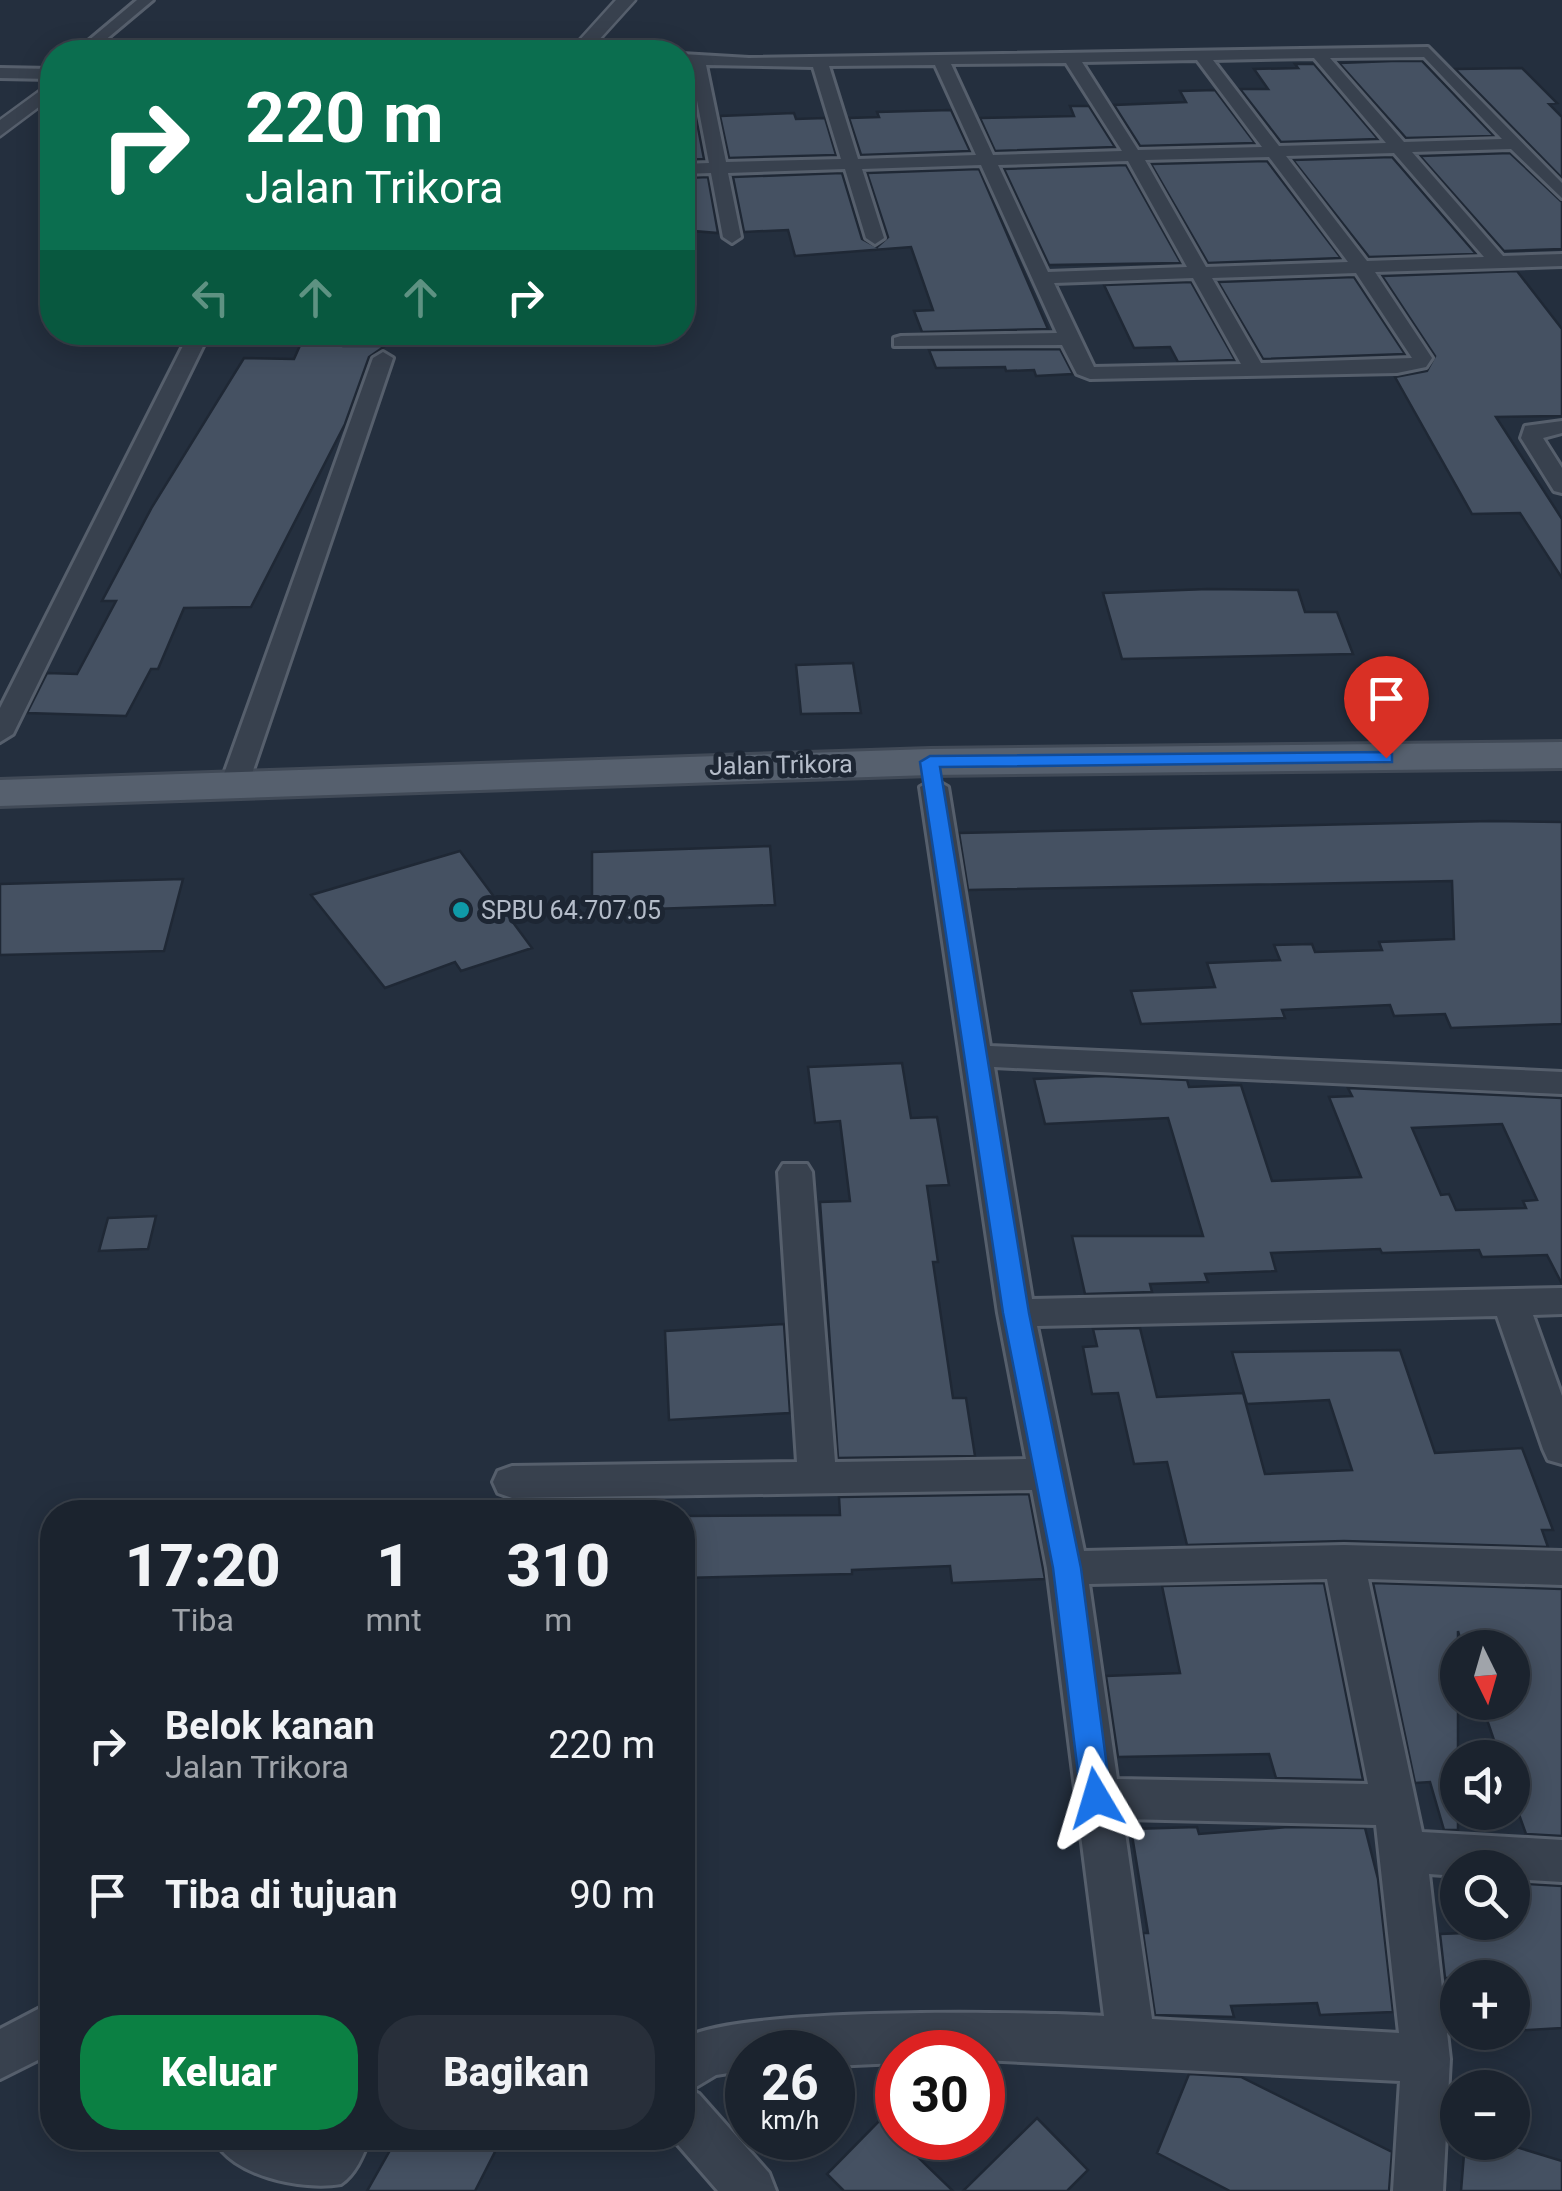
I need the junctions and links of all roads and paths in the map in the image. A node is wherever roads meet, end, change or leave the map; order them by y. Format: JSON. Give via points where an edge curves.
{"nodes":[{"id":1,"x":146,"y":0,"type":"edge"},
{"id":2,"x":626,"y":0,"type":"edge"},
{"id":3,"x":97,"y":40,"type":"edge"},
{"id":4,"x":590,"y":40,"type":"edge"},
{"id":5,"x":1318,"y":54,"type":"junction"},
{"id":6,"x":940,"y":58,"type":"junction"},
{"id":7,"x":1203,"y":58,"type":"junction"},
{"id":8,"x":1072,"y":59,"type":"junction"},
{"id":9,"x":695,"y":61,"type":"edge"},
{"id":10,"x":819,"y":61,"type":"junction"},
{"id":11,"x":0,"y":73,"type":"edge"},
{"id":12,"x":40,"y":74,"type":"edge"},
{"id":13,"x":695,"y":79,"type":"edge"},
{"id":14,"x":40,"y":98,"type":"edge"},
{"id":15,"x":0,"y":130,"type":"edge"},
{"id":16,"x":1518,"y":144,"type":"junction"},
{"id":17,"x":1399,"y":147,"type":"junction"},
{"id":18,"x":1274,"y":151,"type":"junction"},
{"id":19,"x":1133,"y":155,"type":"junction"},
{"id":20,"x":990,"y":161,"type":"junction"},
{"id":21,"x":851,"y":164,"type":"junction"},
{"id":22,"x":720,"y":168,"type":"junction"},
{"id":23,"x":695,"y":169,"type":"edge"},
{"id":24,"x":1562,"y":193,"type":"edge"},
{"id":25,"x":732,"y":237,"type":"dead end"},
{"id":26,"x":876,"y":238,"type":"dead end"},
{"id":27,"x":1554,"y":260,"type":"edge"},
{"id":28,"x":1498,"y":262,"type":"junction"},
{"id":29,"x":1362,"y":266,"type":"junction"},
{"id":30,"x":1200,"y":272,"type":"junction"},
{"id":31,"x":1040,"y":278,"type":"junction"},
{"id":32,"x":1562,"y":280,"type":"edge"},
{"id":33,"x":1067,"y":339,"type":"junction"},
{"id":34,"x":901,"y":342,"type":"dead end"},
{"id":35,"x":194,"y":345,"type":"edge"},
{"id":36,"x":383,"y":358,"type":"dead end"},
{"id":37,"x":1255,"y":371,"type":"junction"},
{"id":38,"x":1562,"y":427,"type":"edge"},
{"id":39,"x":1562,"y":486,"type":"edge"},
{"id":40,"x":0,"y":734,"type":"edge"},
{"id":41,"x":1562,"y":755,"type":"edge"},
{"id":42,"x":932,"y":774,"type":"junction"},
{"id":43,"x":1562,"y":778,"type":"edge"},
{"id":44,"x":234,"y":784,"type":"junction"},
{"id":45,"x":0,"y":793,"type":"edge"},
{"id":46,"x":0,"y":814,"type":"edge"},
{"id":47,"x":974,"y":1056,"type":"junction"},
{"id":48,"x":1562,"y":1082,"type":"edge"},
{"id":49,"x":795,"y":1172,"type":"dead end"},
{"id":50,"x":1562,"y":1301,"type":"edge"},
{"id":51,"x":1511,"y":1304,"type":"junction"},
{"id":52,"x":1016,"y":1313,"type":"junction"},
{"id":53,"x":1562,"y":1449,"type":"edge"},
{"id":54,"x":1046,"y":1474,"type":"junction"},
{"id":55,"x":817,"y":1479,"type":"junction"},
{"id":56,"x":512,"y":1482,"type":"dead end"},
{"id":57,"x":1344,"y":1562,"type":"junction"},
{"id":58,"x":1067,"y":1568,"type":"junction"},
{"id":59,"x":1562,"y":1568,"type":"edge"},
{"id":60,"x":1096,"y":1798,"type":"junction"},
{"id":61,"x":1397,"y":1805,"type":"junction"},
{"id":62,"x":1404,"y":1852,"type":"junction"},
{"id":63,"x":1562,"y":1861,"type":"edge"},
{"id":64,"x":40,"y":2032,"type":"edge"},
{"id":65,"x":1131,"y":2042,"type":"junction"},
{"id":66,"x":0,"y":2055,"type":"edge"},
{"id":67,"x":1426,"y":2059,"type":"junction"},
{"id":68,"x":695,"y":2060,"type":"edge"},
{"id":69,"x":695,"y":2126,"type":"edge"},
{"id":70,"x":258,"y":2150,"type":"edge"},
{"id":71,"x":338,"y":2150,"type":"edge"},
{"id":72,"x":1426,"y":2188,"type":"edge"},
{"id":73,"x":751,"y":2191,"type":"edge"}],
"edges":[{"from":1,"to":3,"type":"street"},
{"from":2,"to":4,"type":"street"},
{"from":5,"to":7,"type":"street"},
{"from":5,"to":16,"type":"street","via":[[1428,52]]},
{"from":5,"to":17,"type":"street"},
{"from":6,"to":8,"type":"street"},
{"from":6,"to":10,"type":"street"},
{"from":6,"to":20,"type":"street"},
{"from":7,"to":8,"type":"street"},
{"from":7,"to":18,"type":"street"},
{"from":8,"to":19,"type":"street"},
{"from":9,"to":10,"type":"street"},
{"from":10,"to":21,"type":"street"},
{"from":11,"to":12,"type":"street"},
{"from":13,"to":22,"type":"street"},
{"from":14,"to":15,"type":"street"},
{"from":16,"to":17,"type":"street"},
{"from":16,"to":24,"type":"street"},
{"from":17,"to":18,"type":"street"},
{"from":17,"to":28,"type":"street"},
{"from":18,"to":19,"type":"street"},
{"from":18,"to":29,"type":"street"},
{"from":19,"to":20,"type":"street"},
{"from":19,"to":30,"type":"street"},
{"from":20,"to":21,"type":"street"},
{"from":20,"to":31,"type":"street"},
{"from":21,"to":22,"type":"street"},
{"from":21,"to":26,"type":"street"},
{"from":22,"to":23,"type":"street"},
{"from":22,"to":25,"type":"street"},
{"from":27,"to":28,"type":"street"},
{"from":27,"to":32,"type":"street"},
{"from":28,"to":29,"type":"street"},
{"from":29,"to":30,"type":"street"},
{"from":29,"to":37,"type":"street","via":[[1419,362]]},
{"from":30,"to":31,"type":"street"},
{"from":30,"to":37,"type":"street"},
{"from":31,"to":33,"type":"street"},
{"from":33,"to":34,"type":"street"},
{"from":33,"to":37,"type":"street","via":[[1078,365],[1090,373]]},
{"from":35,"to":40,"type":"street"},
{"from":36,"to":44,"type":"street"},
{"from":38,"to":39,"type":"street","via":[[1533,431],[1532,438]]},
{"from":41,"to":42,"type":"main road","name":"Jalan Trikora"},
{"from":42,"to":43,"type":"main road","name":"Jalan Trikora"},
{"from":42,"to":44,"type":"main road","name":"Jalan Trikora"},
{"from":42,"to":46,"type":"main road","name":"Jalan Trikora"},
{"from":42,"to":47,"type":"street"},
{"from":44,"to":45,"type":"main road","name":"Jalan Trikora"},
{"from":47,"to":48,"type":"street"},
{"from":47,"to":52,"type":"street"},
{"from":49,"to":55,"type":"street"},
{"from":50,"to":51,"type":"street"},
{"from":51,"to":52,"type":"street"},
{"from":51,"to":53,"type":"street"},
{"from":52,"to":54,"type":"street"},
{"from":54,"to":55,"type":"street"},
{"from":54,"to":58,"type":"street"},
{"from":55,"to":56,"type":"street"},
{"from":57,"to":58,"type":"street"},
{"from":57,"to":59,"type":"street"},
{"from":57,"to":61,"type":"street"},
{"from":58,"to":60,"type":"street"},
{"from":60,"to":61,"type":"street"},
{"from":60,"to":65,"type":"street"},
{"from":61,"to":62,"type":"street"},
{"from":62,"to":63,"type":"street"},
{"from":62,"to":67,"type":"street"},
{"from":64,"to":66,"type":"street"},
{"from":65,"to":67,"type":"street"},
{"from":65,"to":68,"type":"street","via":[[1016,2035],[835,2041],[706,2052]]},
{"from":67,"to":72,"type":"street"},
{"from":69,"to":73,"type":"street"},
{"from":70,"to":71,"type":"street","via":[[298,2176],[318,2172]]}]}
